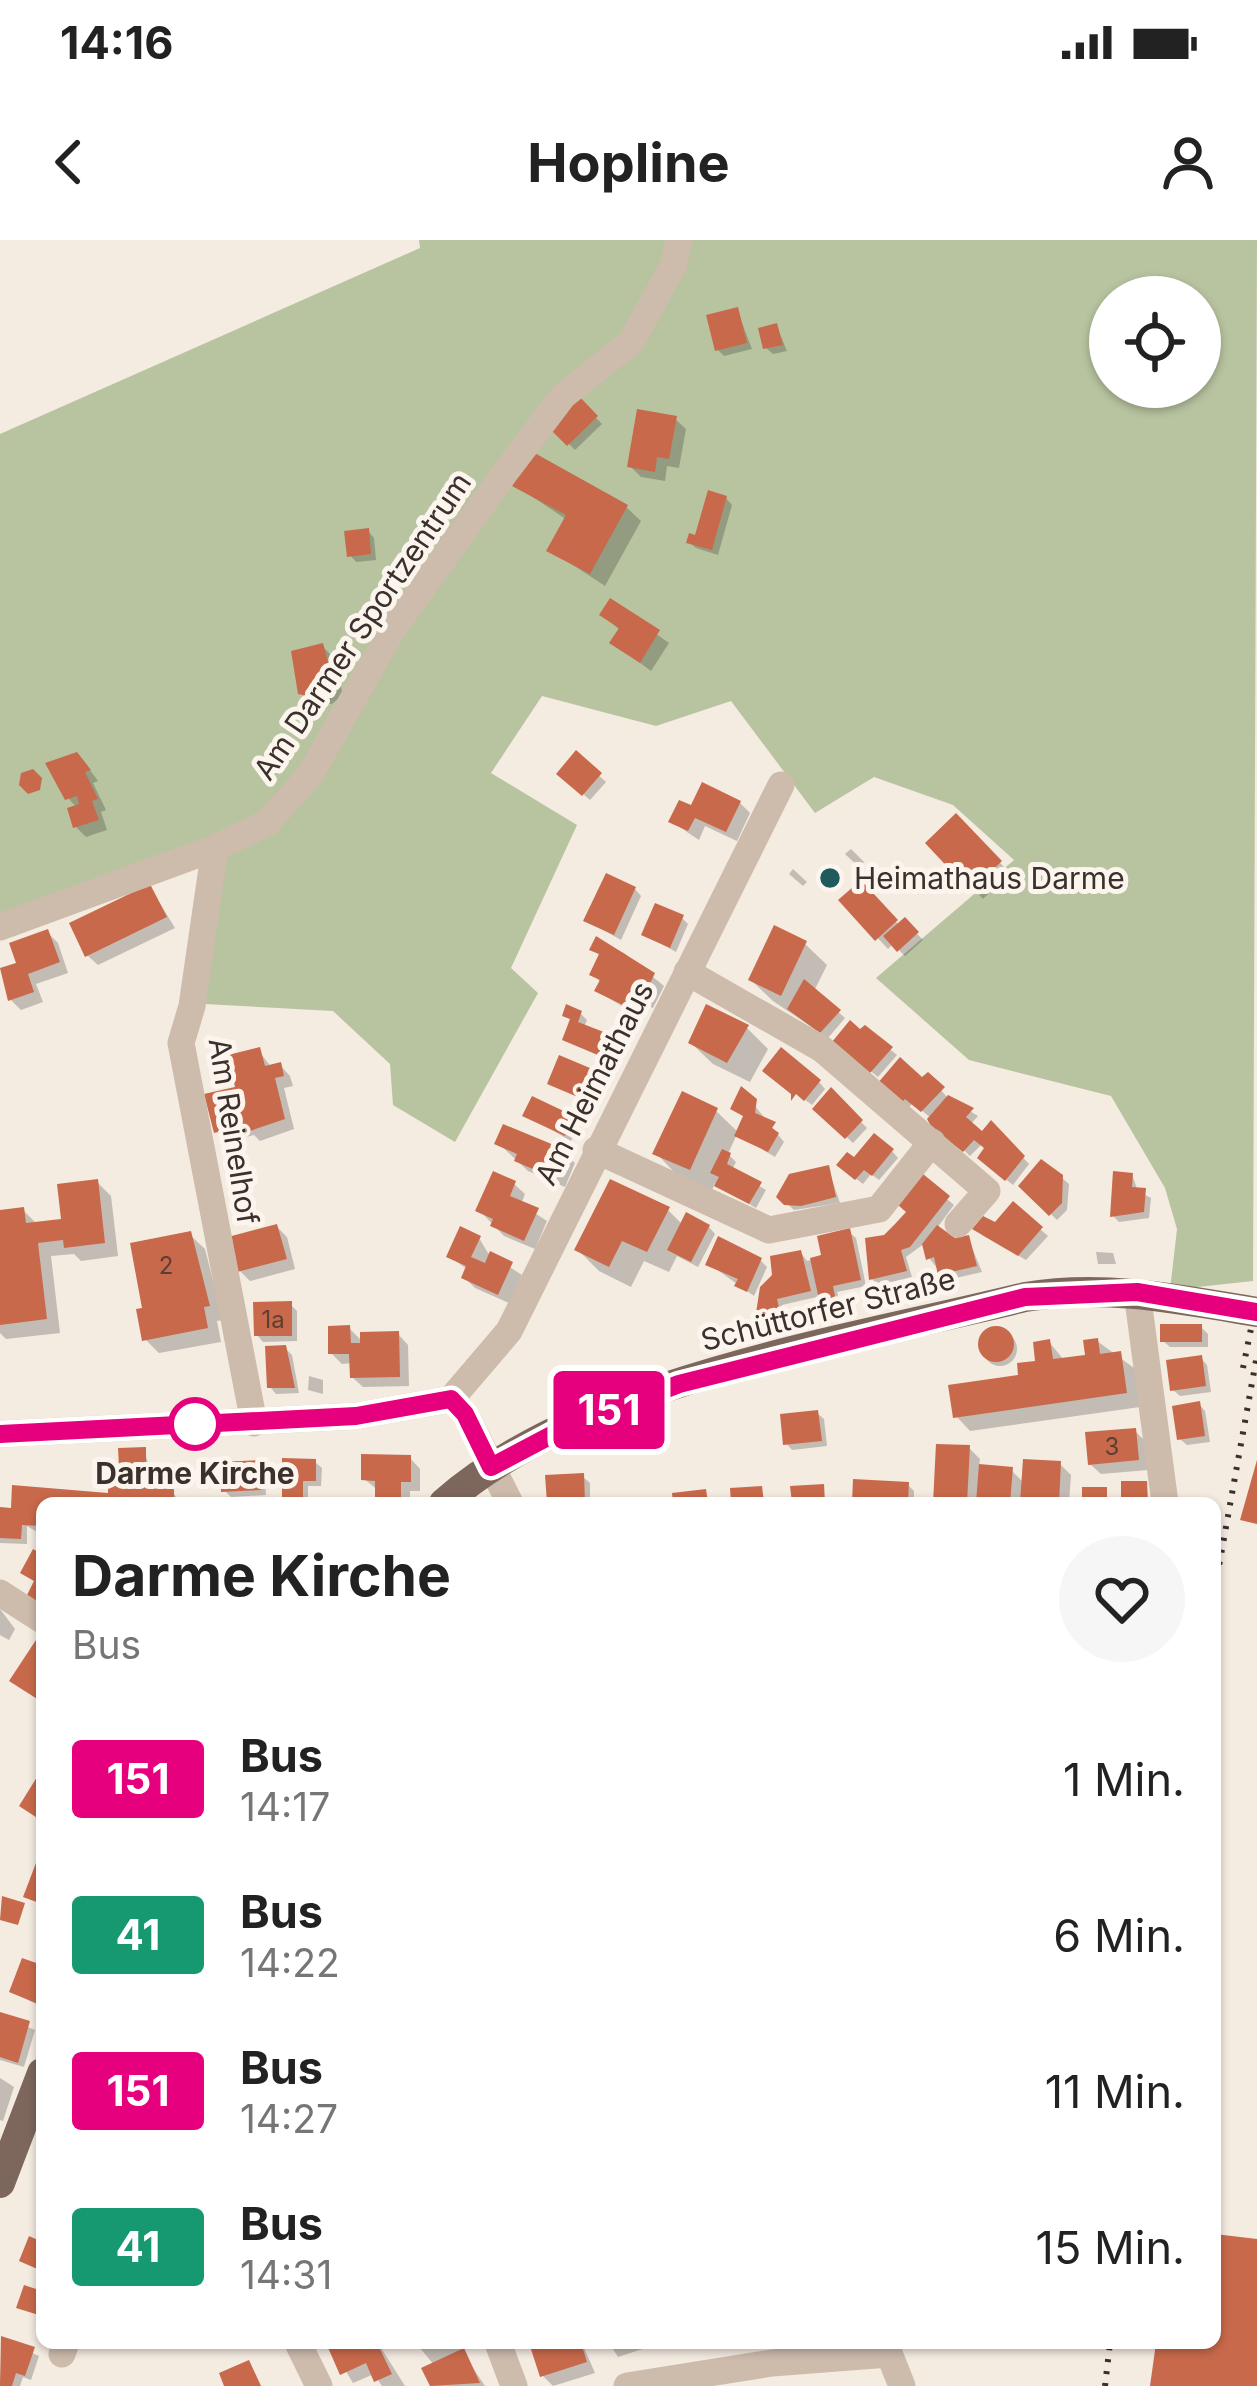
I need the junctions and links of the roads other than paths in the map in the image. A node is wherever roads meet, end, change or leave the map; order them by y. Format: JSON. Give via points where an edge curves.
{"nodes":[{"id":1,"x":680,"y":240,"type":"edge"},
{"id":2,"x":781,"y":785,"type":"dead end"},
{"id":3,"x":215,"y":848,"type":"junction"},
{"id":4,"x":0,"y":927,"type":"edge"},
{"id":5,"x":687,"y":972,"type":"junction"},
{"id":6,"x":932,"y":1142,"type":"junction"},
{"id":7,"x":596,"y":1150,"type":"junction"},
{"id":8,"x":958,"y":1224,"type":"dead end"},
{"id":9,"x":1137,"y":1292,"type":"junction"},
{"id":10,"x":1257,"y":1312,"type":"edge"},
{"id":11,"x":451,"y":1399,"type":"junction"},
{"id":12,"x":254,"y":1423,"type":"junction"},
{"id":13,"x":0,"y":1434,"type":"edge"},
{"id":14,"x":491,"y":1467,"type":"junction"},
{"id":15,"x":452,"y":1497,"type":"edge"},
{"id":16,"x":507,"y":1497,"type":"edge"},
{"id":17,"x":1164,"y":1497,"type":"edge"},
{"id":18,"x":0,"y":1593,"type":"edge"},
{"id":19,"x":36,"y":1616,"type":"edge"},
{"id":20,"x":36,"y":2089,"type":"edge"},
{"id":21,"x":0,"y":2182,"type":"edge"},
{"id":22,"x":301,"y":2349,"type":"edge"},
{"id":23,"x":500,"y":2349,"type":"edge"},
{"id":24,"x":879,"y":2349,"type":"edge"},
{"id":25,"x":887,"y":2349,"type":"edge"},
{"id":26,"x":319,"y":2386,"type":"edge"},
{"id":27,"x":514,"y":2386,"type":"edge"},
{"id":28,"x":627,"y":2386,"type":"edge"},
{"id":29,"x":902,"y":2386,"type":"edge"}],
"edges":[{"from":1,"to":3,"type":"street","name":"Am Darmer Sportzentrum","via":[[631,342],[563,396],[507,470],[391,632],[310,775],[267,823]]},
{"from":2,"to":5,"type":"street","name":"Am Heimathaus"},
{"from":3,"to":4,"type":"street","name":"Am Darmer Sportzentrum"},
{"from":3,"to":12,"type":"street","name":"Am Reinelhof","via":[[181,1043]]},
{"from":5,"to":6,"type":"street","via":[[822,1049]]},
{"from":5,"to":7,"type":"street","name":"Am Heimathaus"},
{"from":6,"to":7,"type":"street","via":[[879,1209],[769,1230]]},
{"from":6,"to":8,"type":"street","via":[[987,1191]]},
{"from":7,"to":11,"type":"street","name":"Am Heimathaus","via":[[509,1330]]},
{"from":9,"to":10,"type":"main road","name":"Schüttorfer Straße"},
{"from":9,"to":14,"type":"main road","name":"Schüttorfer Straße","via":[[1025,1297],[679,1384]]},
{"from":9,"to":17,"type":"street"},
{"from":11,"to":12,"type":"street"},
{"from":11,"to":14,"type":"street"},
{"from":12,"to":13,"type":"street"},
{"from":14,"to":15,"type":"main road","name":"Schüttorfer Straße"},
{"from":14,"to":16,"type":"street"},
{"from":18,"to":19,"type":"street"},
{"from":20,"to":21,"type":"main road"},
{"from":22,"to":26,"type":"street"},
{"from":23,"to":27,"type":"street"},
{"from":24,"to":28,"type":"street"},
{"from":25,"to":29,"type":"street"}]}
